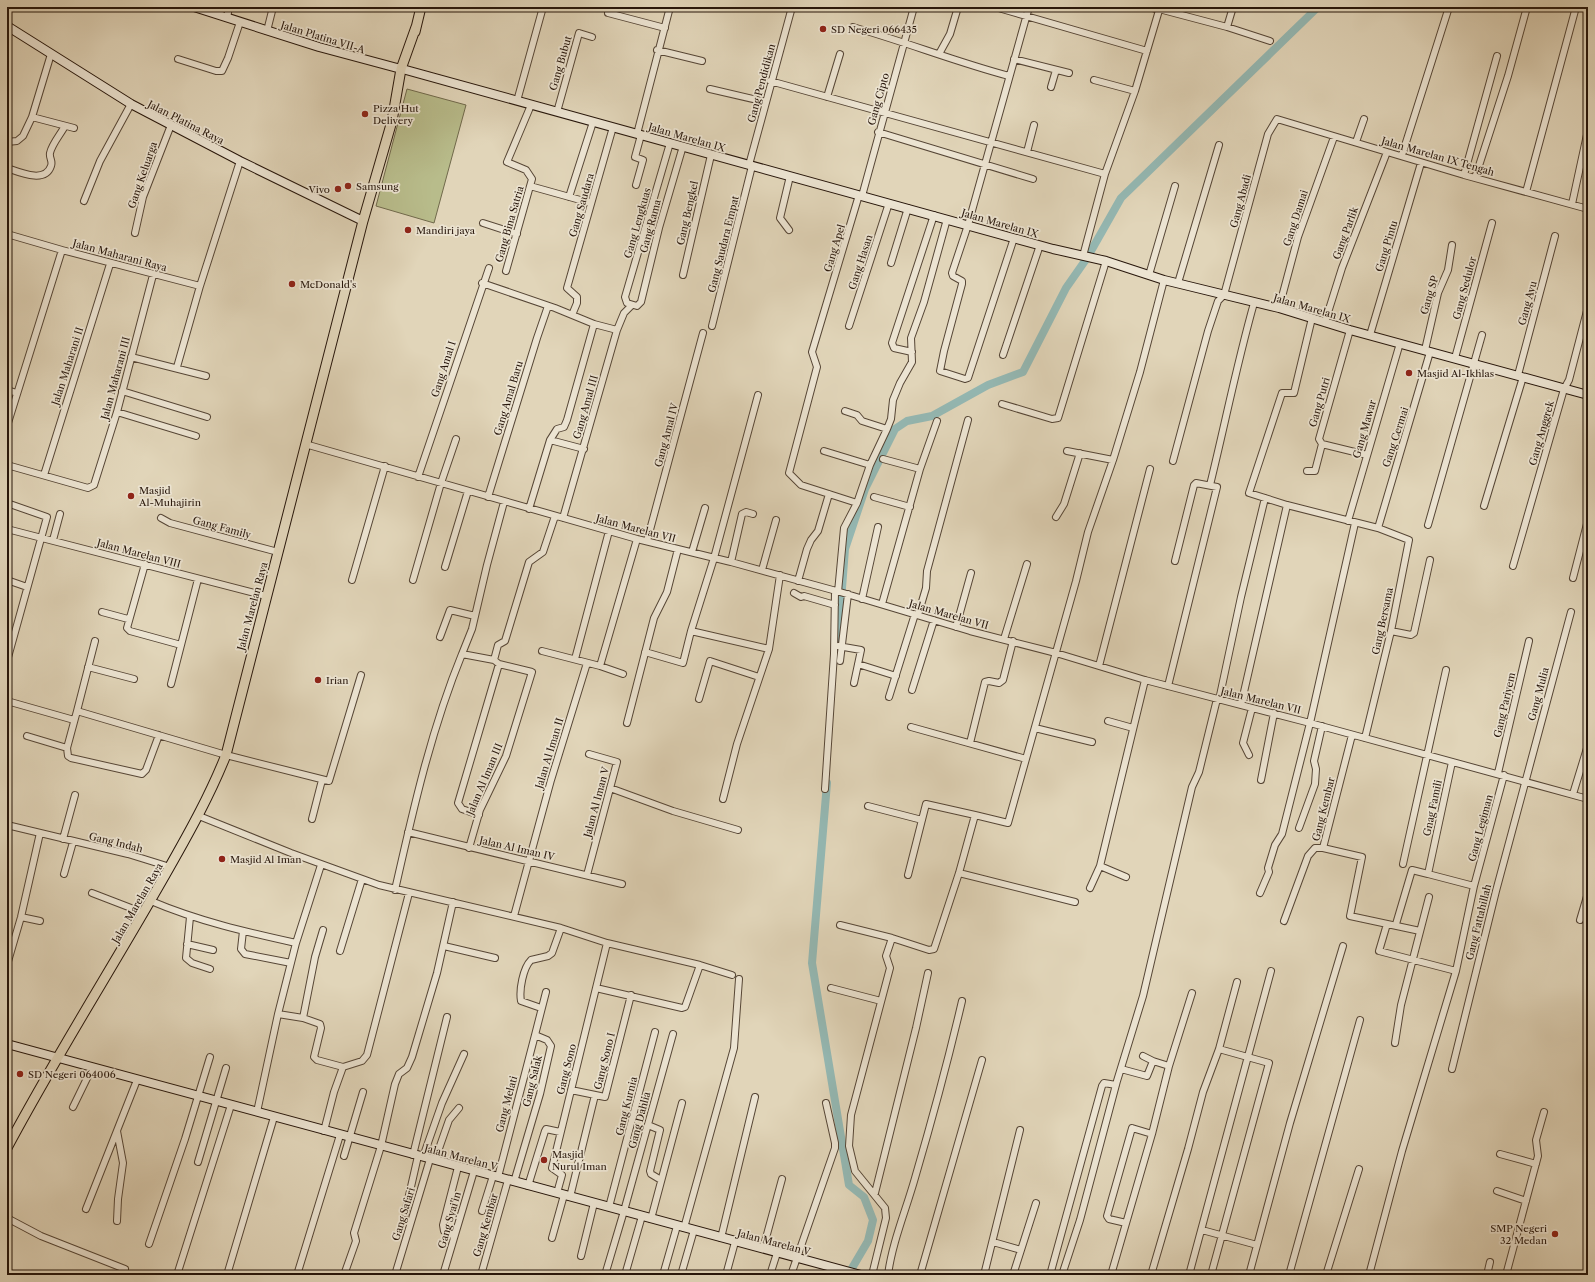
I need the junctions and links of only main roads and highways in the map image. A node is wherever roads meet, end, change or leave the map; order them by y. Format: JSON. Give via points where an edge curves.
{"nodes":[{"id":1,"x":194,"y":7,"type":"edge"},
{"id":2,"x":421,"y":7,"type":"edge"},
{"id":3,"x":212,"y":10,"type":"edge"},
{"id":4,"x":7,"y":26,"type":"edge"},
{"id":5,"x":403,"y":70,"type":"junction"},
{"id":6,"x":363,"y":221,"type":"junction"},
{"id":7,"x":1588,"y":395,"type":"edge"},
{"id":8,"x":7,"y":1044,"type":"edge"},
{"id":9,"x":57,"y":1057,"type":"junction"},
{"id":10,"x":7,"y":1148,"type":"edge"},
{"id":11,"x":859,"y":1274,"type":"edge"}],
"edges":[{"from":1,"to":3,"type":"main road","name":"Jalan Platina VII-A"},
{"from":2,"to":5,"type":"main road","name":"Jalan Marelan Raya"},
{"from":3,"to":5,"type":"main road","name":"Jalan Platina VII-A","via":[[227,18],[267,31]]},
{"from":4,"to":6,"type":"main road","name":"Jalan Platina Raya","via":[[131,104]]},
{"from":5,"to":6,"type":"main road","name":"Jalan Marelan Raya","via":[[392,121]]},
{"from":5,"to":7,"type":"main road","name":"Jalan Marelan IX","via":[[1106,261],[1164,280],[1280,308],[1350,330]]},
{"from":6,"to":9,"type":"main road","name":"Jalan Marelan Raya","via":[[226,755],[199,816]]},
{"from":8,"to":9,"type":"main road","name":"Jalan Marelan V"},
{"from":9,"to":10,"type":"main road","name":"Jalan Marelan Raya"},
{"from":9,"to":11,"type":"main road","name":"Jalan Marelan V"}]}
